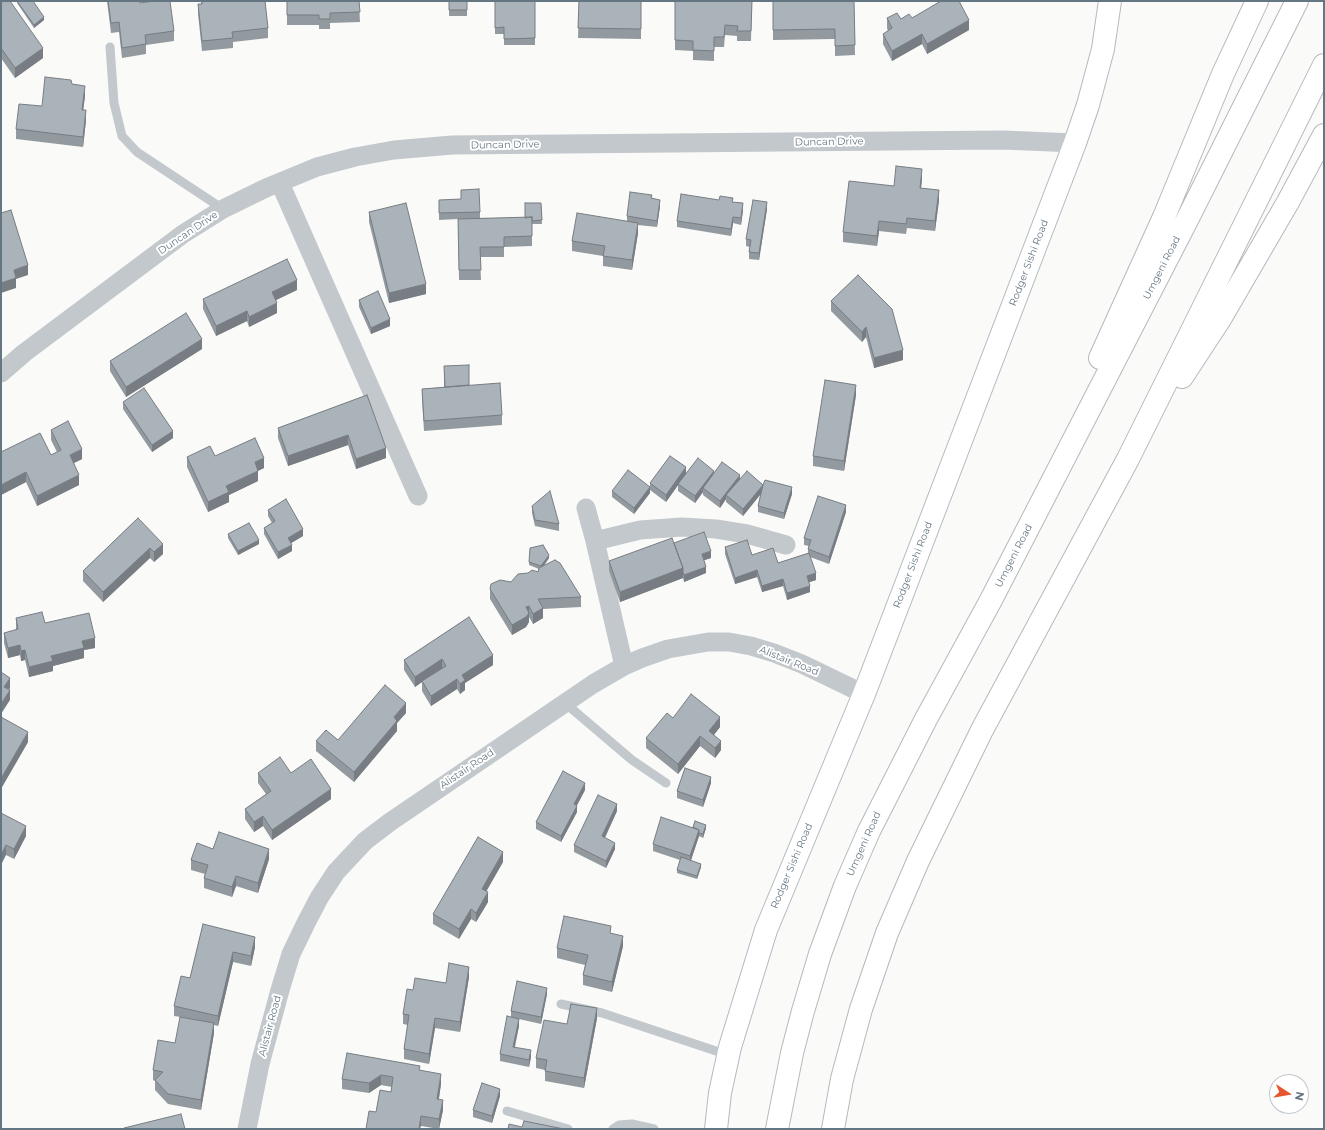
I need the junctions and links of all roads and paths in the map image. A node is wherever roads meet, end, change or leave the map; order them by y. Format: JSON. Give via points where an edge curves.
{"nodes":[{"id":1,"x":1110,"y":1,"type":"edge"},
{"id":2,"x":1257,"y":1,"type":"edge"},
{"id":3,"x":1297,"y":1,"type":"edge"},
{"id":4,"x":110,"y":47,"type":"dead end"},
{"id":5,"x":1324,"y":65,"type":"edge"},
{"id":6,"x":1324,"y":135,"type":"edge"},
{"id":7,"x":1074,"y":143,"type":"junction"},
{"id":8,"x":280,"y":183,"type":"junction"},
{"id":9,"x":223,"y":209,"type":"junction"},
{"id":10,"x":1,"y":373,"type":"edge"},
{"id":11,"x":1128,"y":459,"type":"junction"},
{"id":12,"x":418,"y":496,"type":"dead end"},
{"id":13,"x":586,"y":508,"type":"dead end"},
{"id":14,"x":595,"y":541,"type":"junction"},
{"id":15,"x":786,"y":545,"type":"dead end"},
{"id":16,"x":991,"y":600,"type":"junction"},
{"id":17,"x":624,"y":666,"type":"junction"},
{"id":18,"x":864,"y":694,"type":"junction"},
{"id":19,"x":565,"y":703,"type":"junction"},
{"id":20,"x":666,"y":783,"type":"dead end"},
{"id":21,"x":561,"y":1004,"type":"dead end"},
{"id":22,"x":728,"y":1055,"type":"junction"},
{"id":23,"x":507,"y":1111,"type":"dead end"},
{"id":24,"x":247,"y":1129,"type":"edge"},
{"id":25,"x":568,"y":1129,"type":"edge"},
{"id":26,"x":613,"y":1129,"type":"edge"},
{"id":27,"x":654,"y":1129,"type":"edge"},
{"id":28,"x":716,"y":1129,"type":"edge"},
{"id":29,"x":777,"y":1129,"type":"edge"},
{"id":30,"x":833,"y":1129,"type":"edge"}],
"edges":[{"from":1,"to":7,"type":"main road","name":"Rodger Sishi Road","via":[[1103,49],[1088,105]]},
{"from":2,"to":16,"type":"main road","via":[[1223,74],[1164,218]]},
{"from":3,"to":16,"type":"main road","name":"Umgeni Road"},
{"from":4,"to":9,"type":"lane","via":[[114,103],[122,136],[137,152]]},
{"from":5,"to":11,"type":"main road"},
{"from":6,"to":11,"type":"main road","via":[[1220,319]]},
{"from":7,"to":8,"type":"street","name":"Duncan Drive","via":[[1003,140],[452,145],[394,150],[355,157],[317,168]]},
{"from":7,"to":18,"type":"main road","name":"Rodger Sishi Road"},
{"from":8,"to":9,"type":"street","name":"Duncan Drive"},
{"from":8,"to":12,"type":"street"},
{"from":9,"to":10,"type":"street","name":"Duncan Drive","via":[[183,234]]},
{"from":11,"to":30,"type":"main road","via":[[982,730],[918,861],[887,933],[861,1008],[842,1079]]},
{"from":13,"to":14,"type":"street"},
{"from":14,"to":15,"type":"street","via":[[640,530],[682,527],[747,534]]},
{"from":14,"to":17,"type":"street"},
{"from":16,"to":29,"type":"main road","name":"Umgeni Road","via":[[891,786],[845,886],[820,954],[803,1011]]},
{"from":17,"to":18,"type":"street","name":"Alistair Road","via":[[682,646],[730,642],[774,653]]},
{"from":17,"to":19,"type":"street","name":"Alistair Road"},
{"from":18,"to":22,"type":"main road","name":"Rodger Sishi Road","via":[[766,930]]},
{"from":19,"to":20,"type":"lane","via":[[632,760]]},
{"from":19,"to":24,"type":"street","name":"Alistair Road","via":[[390,822],[365,841],[336,872],[319,898],[292,954],[260,1064]]},
{"from":21,"to":22,"type":"lane","via":[[602,1012]]},
{"from":22,"to":28,"type":"main road","name":"Rodger Sishi Road"},
{"from":23,"to":25,"type":"lane"},
{"from":26,"to":27,"type":"lane","via":[[632,1124]]}]}
